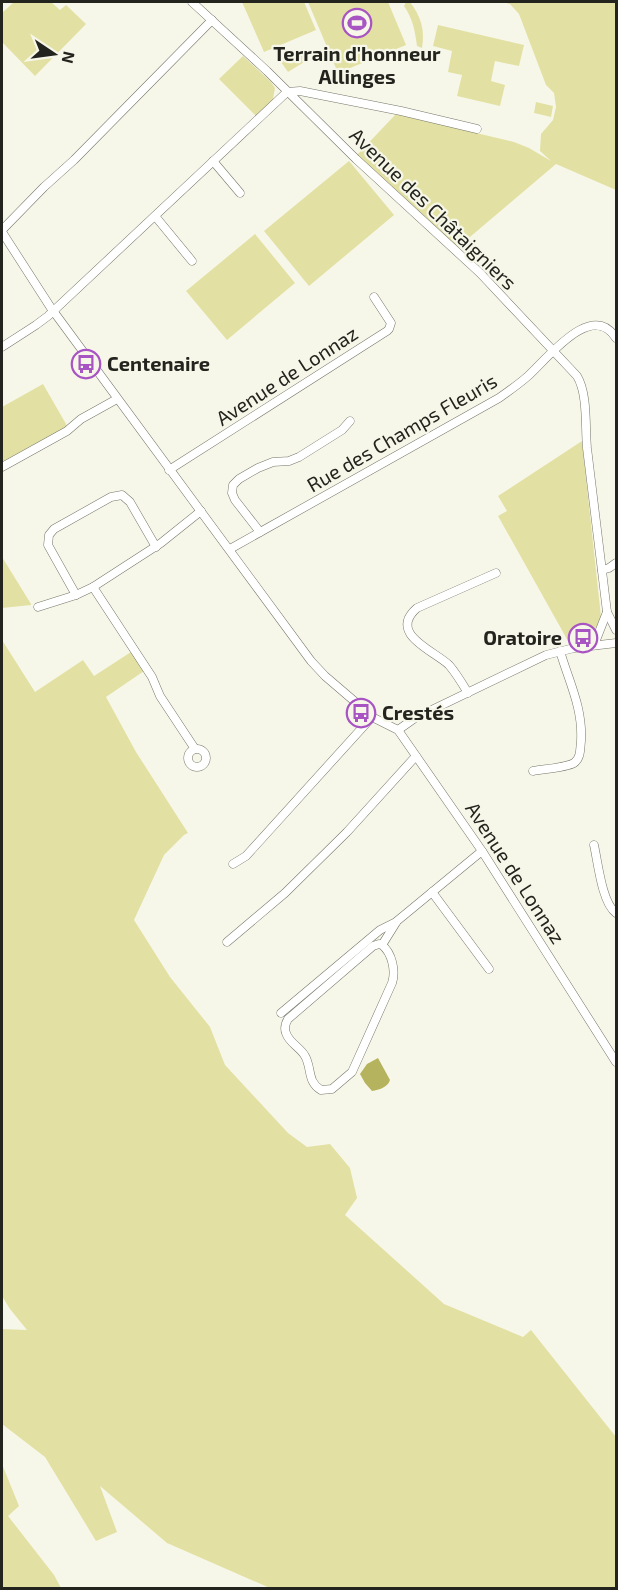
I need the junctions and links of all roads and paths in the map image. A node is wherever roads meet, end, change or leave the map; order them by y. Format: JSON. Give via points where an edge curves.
{"nodes":[{"id":1,"x":192,"y":2,"type":"edge"},
{"id":2,"x":212,"y":20,"type":"junction"},
{"id":3,"x":287,"y":92,"type":"junction"},
{"id":4,"x":477,"y":129,"type":"dead end"},
{"id":5,"x":213,"y":161,"type":"junction"},
{"id":6,"x":240,"y":193,"type":"dead end"},
{"id":7,"x":155,"y":216,"type":"junction"},
{"id":8,"x":2,"y":231,"type":"edge"},
{"id":9,"x":192,"y":261,"type":"dead end"},
{"id":10,"x":374,"y":297,"type":"dead end"},
{"id":11,"x":53,"y":311,"type":"junction"},
{"id":12,"x":616,"y":338,"type":"edge"},
{"id":13,"x":2,"y":347,"type":"edge"},
{"id":14,"x":553,"y":351,"type":"junction"},
{"id":15,"x":117,"y":399,"type":"junction"},
{"id":16,"x":350,"y":421,"type":"dead end"},
{"id":17,"x":2,"y":467,"type":"edge"},
{"id":18,"x":170,"y":470,"type":"junction"},
{"id":19,"x":201,"y":512,"type":"junction"},
{"id":20,"x":260,"y":532,"type":"junction"},
{"id":21,"x":156,"y":547,"type":"junction"},
{"id":22,"x":230,"y":549,"type":"junction"},
{"id":23,"x":616,"y":563,"type":"edge"},
{"id":24,"x":602,"y":570,"type":"junction"},
{"id":25,"x":496,"y":573,"type":"dead end"},
{"id":26,"x":93,"y":587,"type":"junction"},
{"id":27,"x":76,"y":595,"type":"junction"},
{"id":28,"x":38,"y":607,"type":"dead end"},
{"id":29,"x":607,"y":612,"type":"junction"},
{"id":30,"x":616,"y":630,"type":"edge"},
{"id":31,"x":616,"y":643,"type":"edge"},
{"id":32,"x":594,"y":645,"type":"junction"},
{"id":33,"x":560,"y":651,"type":"junction"},
{"id":34,"x":468,"y":693,"type":"junction"},
{"id":35,"x":372,"y":717,"type":"junction"},
{"id":36,"x":398,"y":730,"type":"junction"},
{"id":37,"x":195,"y":749,"type":"dead end"},
{"id":38,"x":416,"y":756,"type":"junction"},
{"id":39,"x":533,"y":771,"type":"dead end"},
{"id":40,"x":594,"y":845,"type":"dead end"},
{"id":41,"x":482,"y":850,"type":"junction"},
{"id":42,"x":233,"y":864,"type":"dead end"},
{"id":43,"x":432,"y":892,"type":"junction"},
{"id":44,"x":616,"y":913,"type":"edge"},
{"id":45,"x":397,"y":921,"type":"junction"},
{"id":46,"x":227,"y":942,"type":"dead end"},
{"id":47,"x":382,"y":945,"type":"junction"},
{"id":48,"x":489,"y":969,"type":"dead end"},
{"id":49,"x":281,"y":1013,"type":"dead end"},
{"id":50,"x":616,"y":1062,"type":"edge"}],
"edges":[{"from":1,"to":2,"type":"street","name":"Avenue des Châtaigniers"},
{"from":2,"to":3,"type":"street","name":"Avenue des Châtaigniers"},
{"from":2,"to":8,"type":"street","name":"Avenue de Lonnaz"},
{"from":3,"to":4,"type":"street","via":[[300,91]]},
{"from":3,"to":5,"type":"street"},
{"from":3,"to":14,"type":"street","name":"Avenue des Châtaigniers","via":[[480,273]]},
{"from":5,"to":6,"type":"street"},
{"from":5,"to":7,"type":"street"},
{"from":7,"to":9,"type":"street"},
{"from":7,"to":11,"type":"street"},
{"from":8,"to":11,"type":"street","name":"Avenue de Lonnaz"},
{"from":10,"to":18,"type":"street","name":"Avenue de Lonnaz","via":[[391,323],[387,331]]},
{"from":11,"to":13,"type":"street"},
{"from":11,"to":15,"type":"street","name":"Avenue de Lonnaz"},
{"from":12,"to":14,"type":"street","via":[[604,326],[590,325]]},
{"from":14,"to":20,"type":"street","name":"Rue des Champs Fleuris","via":[[499,398]]},
{"from":14,"to":24,"type":"street","name":"Avenue des Châtaigniers","via":[[577,376],[584,393]]},
{"from":15,"to":17,"type":"street"},
{"from":15,"to":18,"type":"street","name":"Avenue de Lonnaz"},
{"from":16,"to":20,"type":"street","name":"Rue des Champs Fleuris","via":[[302,456],[273,462],[236,482],[233,496]]},
{"from":18,"to":19,"type":"street","name":"Avenue de Lonnaz"},
{"from":19,"to":21,"type":"street"},
{"from":19,"to":22,"type":"street","name":"Avenue de Lonnaz"},
{"from":20,"to":22,"type":"street","name":"Rue des Champs Fleuris"},
{"from":21,"to":26,"type":"street"},
{"from":21,"to":27,"type":"street","via":[[122,495],[111,497],[54,530],[48,545]]},
{"from":22,"to":35,"type":"street","name":"Avenue de Lonnaz","via":[[311,661]]},
{"from":23,"to":24,"type":"street"},
{"from":24,"to":29,"type":"street","name":"Avenue des Châtaigniers"},
{"from":25,"to":34,"type":"street","via":[[421,606],[409,619],[408,628],[414,640],[449,665]]},
{"from":26,"to":27,"type":"street"},
{"from":26,"to":37,"type":"street"},
{"from":27,"to":28,"type":"street"},
{"from":29,"to":30,"type":"street","name":"Avenue des Châtaigniers"},
{"from":29,"to":32,"type":"street","name":"Avenue des Châtaigniers"},
{"from":31,"to":32,"type":"street"},
{"from":32,"to":33,"type":"street"},
{"from":33,"to":34,"type":"street"},
{"from":33,"to":39,"type":"street","via":[[578,702],[580,753],[569,765]]},
{"from":34,"to":36,"type":"street"},
{"from":35,"to":36,"type":"street","name":"Avenue de Lonnaz"},
{"from":35,"to":42,"type":"street","via":[[246,856]]},
{"from":36,"to":38,"type":"street","name":"Avenue de Lonnaz"},
{"from":38,"to":41,"type":"street","name":"Avenue de Lonnaz"},
{"from":38,"to":46,"type":"street","via":[[347,832],[285,893]]},
{"from":40,"to":44,"type":"street","via":[[606,898]]},
{"from":41,"to":43,"type":"street"},
{"from":41,"to":50,"type":"street","name":"Avenue de Lonnaz"},
{"from":43,"to":45,"type":"street"},
{"from":43,"to":48,"type":"street"},
{"from":45,"to":47,"type":"street"},
{"from":45,"to":49,"type":"street","via":[[380,930]]},
{"from":47,"to":47,"type":"street","via":[[374,946],[286,1023],[287,1037],[304,1054],[312,1082],[321,1090],[333,1089],[352,1072],[392,983],[393,969]]}]}
